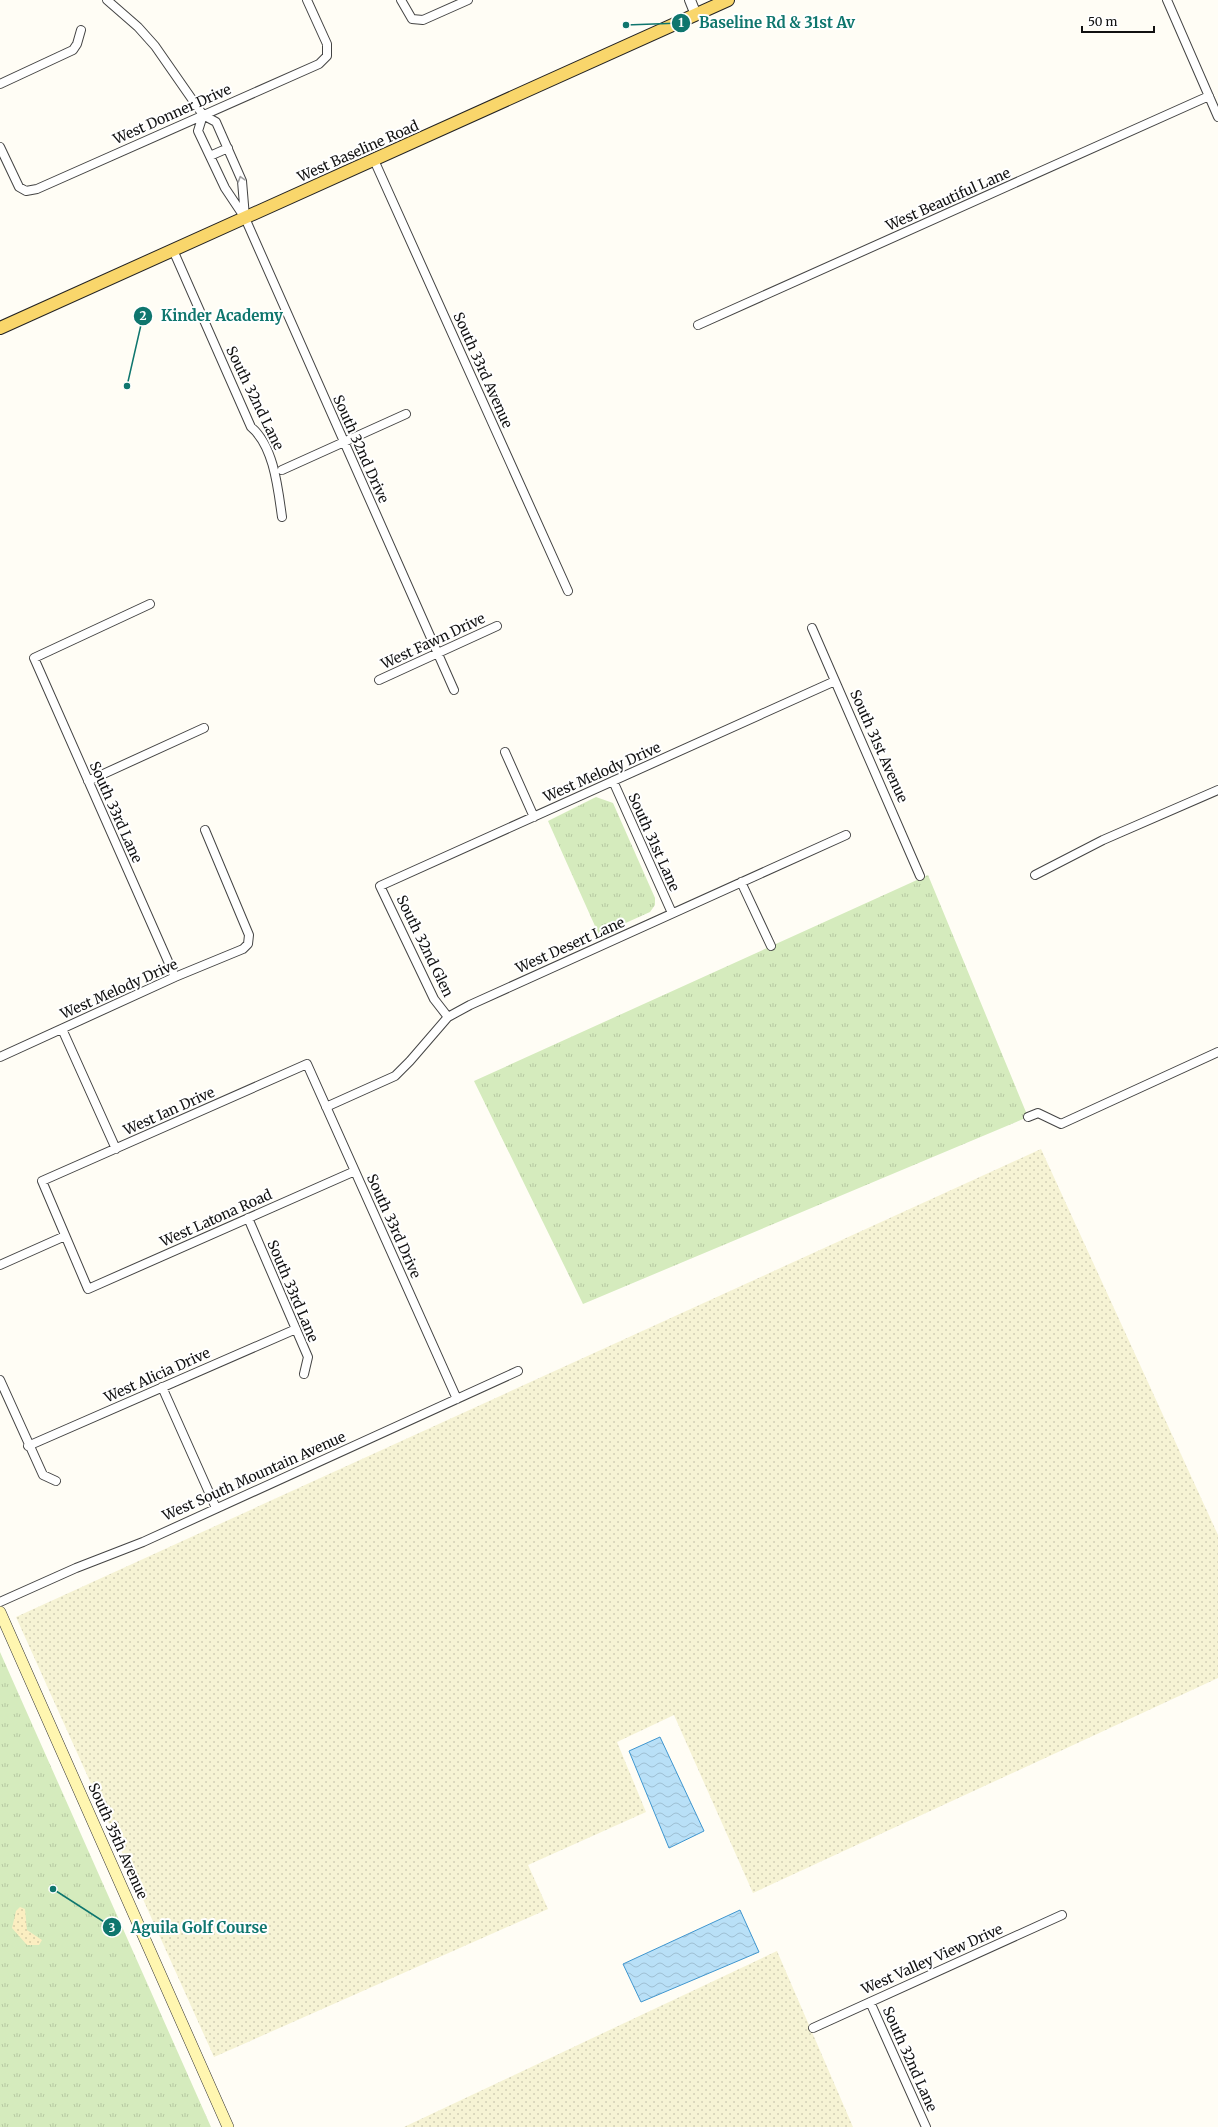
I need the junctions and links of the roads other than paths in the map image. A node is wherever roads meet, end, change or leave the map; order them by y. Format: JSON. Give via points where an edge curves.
{"nodes":[{"id":1,"x":107,"y":0,"type":"edge"},
{"id":2,"x":307,"y":0,"type":"edge"},
{"id":3,"x":402,"y":0,"type":"edge"},
{"id":4,"x":468,"y":0,"type":"edge"},
{"id":5,"x":690,"y":0,"type":"edge"},
{"id":6,"x":728,"y":0,"type":"edge"},
{"id":7,"x":1167,"y":0,"type":"edge"},
{"id":8,"x":696,"y":14,"type":"junction"},
{"id":9,"x":81,"y":30,"type":"dead end"},
{"id":10,"x":0,"y":84,"type":"edge"},
{"id":11,"x":1209,"y":96,"type":"junction"},
{"id":12,"x":202,"y":115,"type":"junction"},
{"id":13,"x":1218,"y":118,"type":"edge"},
{"id":14,"x":0,"y":147,"type":"edge"},
{"id":15,"x":228,"y":148,"type":"junction"},
{"id":16,"x":210,"y":156,"type":"junction"},
{"id":17,"x":374,"y":160,"type":"junction"},
{"id":18,"x":245,"y":218,"type":"junction"},
{"id":19,"x":173,"y":250,"type":"junction"},
{"id":20,"x":698,"y":325,"type":"dead end"},
{"id":21,"x":0,"y":328,"type":"edge"},
{"id":22,"x":406,"y":414,"type":"dead end"},
{"id":23,"x":344,"y":442,"type":"junction"},
{"id":24,"x":282,"y":470,"type":"dead end"},
{"id":25,"x":282,"y":517,"type":"dead end"},
{"id":26,"x":568,"y":591,"type":"dead end"},
{"id":27,"x":150,"y":604,"type":"dead end"},
{"id":28,"x":497,"y":626,"type":"dead end"},
{"id":29,"x":812,"y":628,"type":"dead end"},
{"id":30,"x":437,"y":653,"type":"junction"},
{"id":31,"x":379,"y":680,"type":"dead end"},
{"id":32,"x":835,"y":681,"type":"junction"},
{"id":33,"x":454,"y":690,"type":"dead end"},
{"id":34,"x":204,"y":728,"type":"dead end"},
{"id":35,"x":505,"y":752,"type":"dead end"},
{"id":36,"x":88,"y":781,"type":"junction"},
{"id":37,"x":613,"y":781,"type":"junction"},
{"id":38,"x":1218,"y":790,"type":"edge"},
{"id":39,"x":534,"y":817,"type":"junction"},
{"id":40,"x":205,"y":830,"type":"dead end"},
{"id":41,"x":846,"y":835,"type":"dead end"},
{"id":42,"x":1035,"y":875,"type":"dead end"},
{"id":43,"x":920,"y":876,"type":"dead end"},
{"id":44,"x":741,"y":882,"type":"junction"},
{"id":45,"x":380,"y":886,"type":"joint"},
{"id":46,"x":672,"y":913,"type":"junction"},
{"id":47,"x":770,"y":946,"type":"dead end"},
{"id":48,"x":176,"y":976,"type":"junction"},
{"id":49,"x":448,"y":1017,"type":"junction"},
{"id":50,"x":62,"y":1029,"type":"junction"},
{"id":51,"x":1218,"y":1052,"type":"edge"},
{"id":52,"x":0,"y":1057,"type":"edge"},
{"id":53,"x":307,"y":1064,"type":"joint"},
{"id":54,"x":326,"y":1107,"type":"junction"},
{"id":55,"x":1028,"y":1116,"type":"dead end"},
{"id":56,"x":116,"y":1149,"type":"junction"},
{"id":57,"x":355,"y":1171,"type":"junction"},
{"id":58,"x":248,"y":1218,"type":"junction"},
{"id":59,"x":65,"y":1236,"type":"junction"},
{"id":60,"x":0,"y":1265,"type":"edge"},
{"id":61,"x":296,"y":1329,"type":"junction"},
{"id":62,"x":518,"y":1371,"type":"dead end"},
{"id":63,"x":304,"y":1374,"type":"dead end"},
{"id":64,"x":0,"y":1380,"type":"edge"},
{"id":65,"x":162,"y":1387,"type":"junction"},
{"id":66,"x":457,"y":1399,"type":"junction"},
{"id":67,"x":28,"y":1446,"type":"junction"},
{"id":68,"x":56,"y":1482,"type":"dead end"},
{"id":69,"x":216,"y":1508,"type":"junction"},
{"id":70,"x":0,"y":1602,"type":"edge"},
{"id":71,"x":0,"y":1612,"type":"edge"},
{"id":72,"x":1062,"y":1915,"type":"dead end"},
{"id":73,"x":870,"y":2002,"type":"junction"},
{"id":74,"x":813,"y":2028,"type":"dead end"},
{"id":75,"x":228,"y":2127,"type":"edge"},
{"id":76,"x":926,"y":2127,"type":"edge"}],
"edges":[{"from":1,"to":12,"type":"street","via":[[155,46]]},
{"from":2,"to":12,"type":"street","name":"West Donner Drive","via":[[327,44],[327,56],[319,64]]},
{"from":3,"to":4,"type":"street","via":[[412,19],[423,20]]},
{"from":5,"to":8,"type":"street"},
{"from":6,"to":8,"type":"main road","name":"West Baseline Road"},
{"from":7,"to":11,"type":"street"},
{"from":8,"to":17,"type":"main road","name":"West Baseline Road"},
{"from":9,"to":10,"type":"street","via":[[78,44],[73,50]]},
{"from":11,"to":13,"type":"street"},
{"from":11,"to":20,"type":"street","name":"West Beautiful Lane"},
{"from":12,"to":14,"type":"street","name":"West Donner Drive","via":[[37,189],[26,191],[19,187]]},
{"from":12,"to":15,"type":"street","via":[[216,122]]},
{"from":12,"to":16,"type":"street","via":[[198,131]]},
{"from":15,"to":16,"type":"street"},
{"from":18,"to":15,"type":"street","one_way":true,"via":[[242,181]]},
{"from":16,"to":18,"type":"street","via":[[224,188]]},
{"from":17,"to":18,"type":"main road","name":"West Baseline Road"},
{"from":17,"to":26,"type":"street","name":"South 33rd Avenue"},
{"from":18,"to":19,"type":"main road","name":"West Baseline Road"},
{"from":18,"to":23,"type":"street","name":"South 32nd Drive"},
{"from":19,"to":21,"type":"main road","name":"West Baseline Road"},
{"from":19,"to":25,"type":"street","name":"South 32nd Lane","via":[[251,427],[261,437],[274,470]]},
{"from":22,"to":23,"type":"street"},
{"from":23,"to":24,"type":"street"},
{"from":23,"to":30,"type":"street","name":"South 32nd Drive"},
{"from":27,"to":36,"type":"street","name":"South 33rd Lane","via":[[34,658]]},
{"from":28,"to":30,"type":"street","name":"West Fawn Drive"},
{"from":29,"to":32,"type":"street","name":"South 31st Avenue"},
{"from":30,"to":31,"type":"street","name":"West Fawn Drive"},
{"from":30,"to":33,"type":"street","name":"South 32nd Drive"},
{"from":32,"to":37,"type":"street","name":"West Melody Drive"},
{"from":32,"to":43,"type":"street","name":"South 31st Avenue"},
{"from":34,"to":36,"type":"street"},
{"from":35,"to":39,"type":"street"},
{"from":36,"to":48,"type":"street","name":"South 33rd Lane"},
{"from":37,"to":39,"type":"street","name":"West Melody Drive"},
{"from":37,"to":46,"type":"street","name":"South 31st Lane"},
{"from":38,"to":42,"type":"street","via":[[1103,840]]},
{"from":39,"to":45,"type":"street","name":"West Melody Drive"},
{"from":40,"to":48,"type":"street","name":"West Melody Drive","via":[[249,935],[248,944],[243,949]]},
{"from":41,"to":44,"type":"street","name":"West Desert Lane"},
{"from":44,"to":46,"type":"street","name":"West Desert Lane"},
{"from":44,"to":47,"type":"street"},
{"from":45,"to":49,"type":"street","name":"South 32nd Glen","via":[[434,999]]},
{"from":46,"to":49,"type":"street","name":"West Desert Lane","via":[[470,1004]]},
{"from":48,"to":50,"type":"street","name":"West Melody Drive"},
{"from":49,"to":54,"type":"street","name":"West Desert Lane","via":[[395,1076]]},
{"from":50,"to":52,"type":"street","name":"West Melody Drive"},
{"from":50,"to":56,"type":"street"},
{"from":51,"to":55,"type":"street","via":[[1061,1124],[1038,1112]]},
{"from":53,"to":54,"type":"street","name":"South 33rd Drive"},
{"from":53,"to":56,"type":"street","name":"West Ian Drive"},
{"from":54,"to":57,"type":"street","name":"South 33rd Drive"},
{"from":56,"to":59,"type":"street","name":"West Ian Drive","via":[[42,1181]]},
{"from":57,"to":58,"type":"street","name":"West Latona Road"},
{"from":57,"to":66,"type":"street","name":"South 33rd Drive"},
{"from":58,"to":59,"type":"street","name":"West Latona Road","via":[[88,1289]]},
{"from":58,"to":61,"type":"street","name":"South 33rd Lane"},
{"from":59,"to":60,"type":"street"},
{"from":61,"to":63,"type":"street","name":"South 33rd Lane","via":[[308,1357]]},
{"from":61,"to":65,"type":"street","name":"West Alicia Drive"},
{"from":62,"to":66,"type":"street","name":"West South Mountain Avenue"},
{"from":64,"to":67,"type":"street"},
{"from":65,"to":67,"type":"street","name":"West Alicia Drive"},
{"from":65,"to":69,"type":"street"},
{"from":66,"to":69,"type":"street","name":"West South Mountain Avenue"},
{"from":67,"to":68,"type":"street","via":[[43,1475]]},
{"from":69,"to":70,"type":"street","name":"West South Mountain Avenue","via":[[143,1542]]},
{"from":71,"to":75,"type":"main road","name":"South 35th Avenue"},
{"from":72,"to":73,"type":"street","name":"West Valley View Drive"},
{"from":73,"to":74,"type":"street","name":"West Valley View Drive"},
{"from":73,"to":76,"type":"street","name":"South 32nd Lane"}]}
